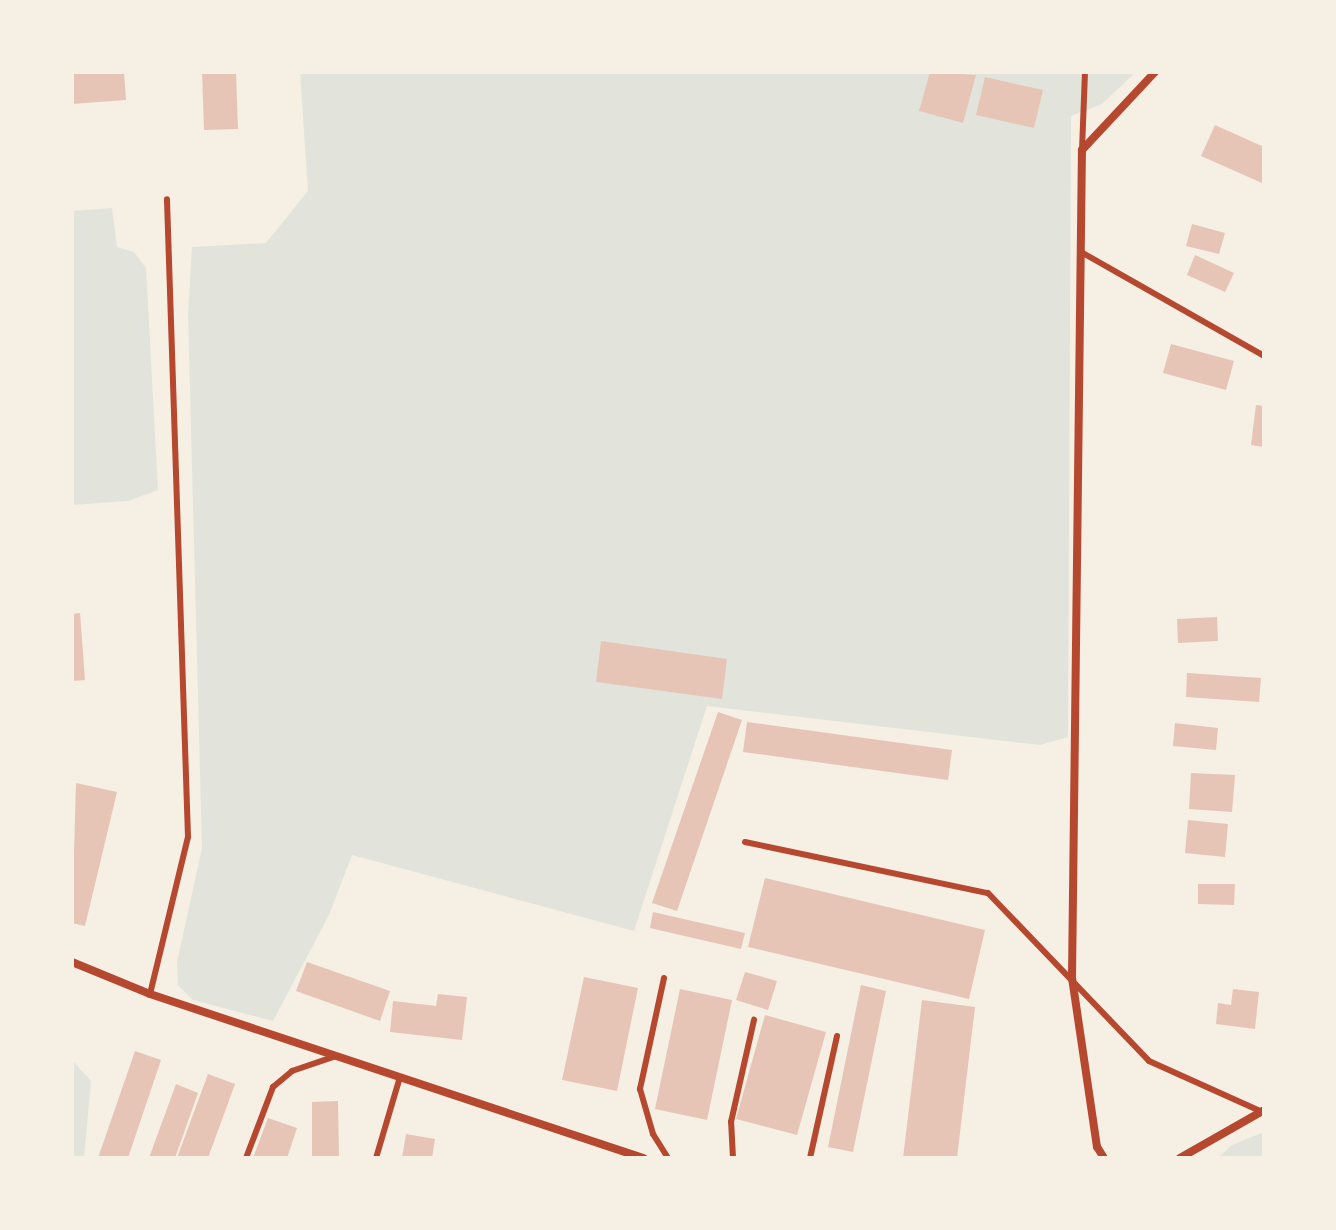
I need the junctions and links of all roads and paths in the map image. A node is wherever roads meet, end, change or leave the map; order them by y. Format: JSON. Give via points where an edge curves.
{"nodes":[{"id":1,"x":1085,"y":72,"type":"edge"},
{"id":2,"x":1155,"y":72,"type":"edge"},
{"id":3,"x":1082,"y":150,"type":"junction"},
{"id":4,"x":167,"y":199,"type":"dead end"},
{"id":5,"x":1081,"y":252,"type":"junction"},
{"id":6,"x":1264,"y":356,"type":"edge"},
{"id":7,"x":745,"y":842,"type":"dead end"},
{"id":8,"x":72,"y":962,"type":"edge"},
{"id":9,"x":1072,"y":977,"type":"junction"},
{"id":10,"x":664,"y":978,"type":"dead end"},
{"id":11,"x":150,"y":994,"type":"junction"},
{"id":12,"x":754,"y":1020,"type":"dead end"},
{"id":13,"x":837,"y":1036,"type":"dead end"},
{"id":14,"x":336,"y":1056,"type":"junction"},
{"id":15,"x":400,"y":1077,"type":"junction"},
{"id":16,"x":1261,"y":1110,"type":"edge"},
{"id":17,"x":246,"y":1158,"type":"edge"},
{"id":18,"x":376,"y":1158,"type":"edge"},
{"id":19,"x":643,"y":1158,"type":"edge"},
{"id":20,"x":668,"y":1158,"type":"edge"},
{"id":21,"x":733,"y":1158,"type":"edge"},
{"id":22,"x":810,"y":1158,"type":"edge"},
{"id":23,"x":1104,"y":1158,"type":"edge"},
{"id":24,"x":1180,"y":1158,"type":"edge"}],
"edges":[{"from":1,"to":3,"type":"lane"},
{"from":2,"to":3,"type":"street"},
{"from":3,"to":5,"type":"street"},
{"from":4,"to":11,"type":"lane","via":[[188,837]]},
{"from":5,"to":6,"type":"lane"},
{"from":5,"to":9,"type":"street"},
{"from":7,"to":9,"type":"lane","via":[[988,893]]},
{"from":8,"to":11,"type":"street"},
{"from":9,"to":16,"type":"lane","via":[[1149,1061]]},
{"from":9,"to":23,"type":"street","via":[[1097,1147]]},
{"from":10,"to":20,"type":"lane","via":[[640,1089],[653,1134]]},
{"from":11,"to":14,"type":"street"},
{"from":12,"to":21,"type":"lane","via":[[731,1122]]},
{"from":13,"to":22,"type":"lane"},
{"from":14,"to":15,"type":"street"},
{"from":14,"to":17,"type":"lane","via":[[292,1071],[273,1087]]},
{"from":15,"to":18,"type":"lane"},
{"from":15,"to":19,"type":"street"},
{"from":16,"to":24,"type":"street"}]}
